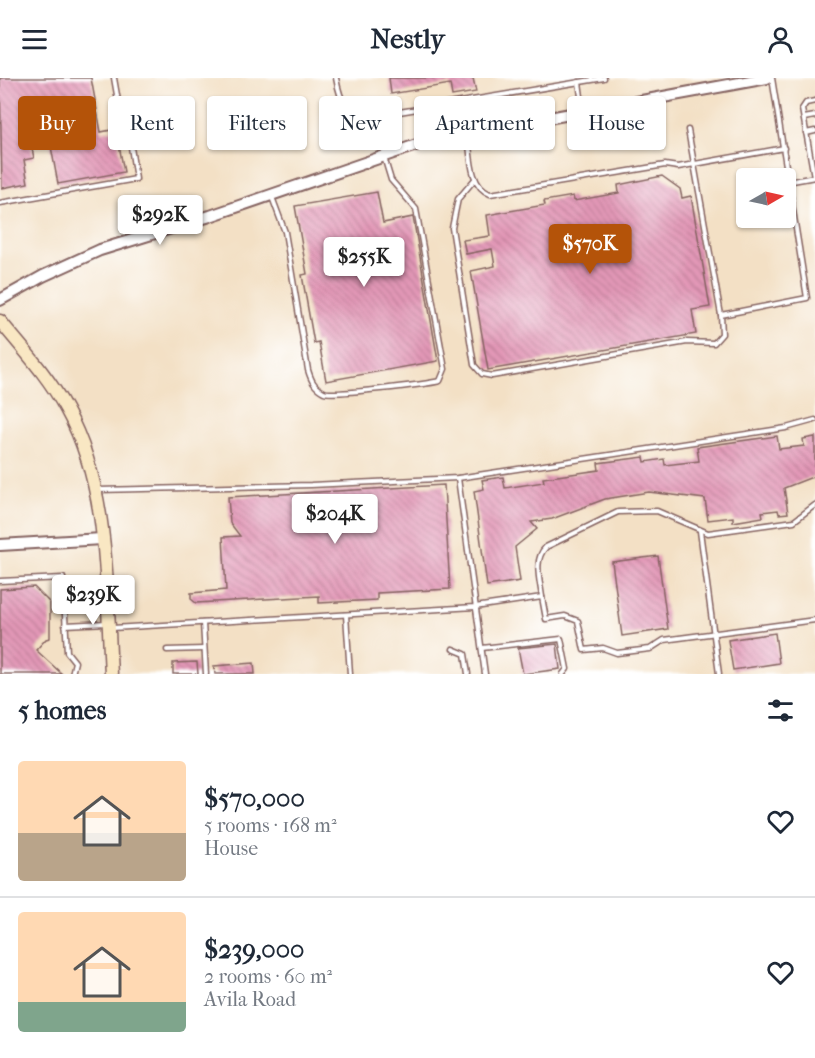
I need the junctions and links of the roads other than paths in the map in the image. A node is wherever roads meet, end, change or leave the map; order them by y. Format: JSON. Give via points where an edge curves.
{"nodes":[{"id":1,"x":114,"y":78,"type":"edge"},
{"id":2,"x":336,"y":78,"type":"edge"},
{"id":3,"x":557,"y":78,"type":"edge"},
{"id":4,"x":604,"y":78,"type":"edge"},
{"id":5,"x":767,"y":78,"type":"edge"},
{"id":6,"x":772,"y":78,"type":"edge"},
{"id":7,"x":579,"y":82,"type":"junction"},
{"id":8,"x":559,"y":86,"type":"junction"},
{"id":9,"x":581,"y":96,"type":"edge"},
{"id":10,"x":666,"y":96,"type":"edge"},
{"id":11,"x":815,"y":101,"type":"edge"},
{"id":12,"x":815,"y":116,"type":"edge"},
{"id":13,"x":804,"y":118,"type":"junction"},
{"id":14,"x":688,"y":130,"type":"dead end"},
{"id":15,"x":815,"y":131,"type":"edge"},
{"id":16,"x":806,"y":133,"type":"junction"},
{"id":17,"x":414,"y":146,"type":"edge"},
{"id":18,"x":815,"y":146,"type":"edge"},
{"id":19,"x":809,"y":147,"type":"junction"},
{"id":20,"x":784,"y":148,"type":"junction"},
{"id":21,"x":470,"y":150,"type":"edge"},
{"id":22,"x":383,"y":156,"type":"junction"},
{"id":23,"x":813,"y":161,"type":"edge"},
{"id":24,"x":694,"y":164,"type":"junction"},
{"id":25,"x":786,"y":168,"type":"edge"},
{"id":26,"x":814,"y":177,"type":"edge"},
{"id":27,"x":475,"y":179,"type":"junction"},
{"id":28,"x":796,"y":180,"type":"edge"},
{"id":29,"x":271,"y":193,"type":"junction"},
{"id":30,"x":0,"y":203,"type":"edge"},
{"id":31,"x":795,"y":228,"type":"edge"},
{"id":32,"x":0,"y":300,"type":"edge"},
{"id":33,"x":721,"y":315,"type":"junction"},
{"id":34,"x":0,"y":321,"type":"edge"},
{"id":35,"x":815,"y":420,"type":"edge"},
{"id":36,"x":458,"y":478,"type":"junction"},
{"id":37,"x":96,"y":490,"type":"junction"},
{"id":38,"x":815,"y":506,"type":"edge"},
{"id":39,"x":699,"y":531,"type":"junction"},
{"id":40,"x":102,"y":539,"type":"junction"},
{"id":41,"x":0,"y":545,"type":"edge"},
{"id":42,"x":0,"y":581,"type":"edge"},
{"id":43,"x":542,"y":597,"type":"junction"},
{"id":44,"x":476,"y":607,"type":"junction"},
{"id":45,"x":346,"y":615,"type":"junction"},
{"id":46,"x":815,"y":620,"type":"edge"},
{"id":47,"x":203,"y":623,"type":"junction"},
{"id":48,"x":65,"y":625,"type":"junction"},
{"id":49,"x":108,"y":626,"type":"junction"},
{"id":50,"x":713,"y":633,"type":"junction"},
{"id":51,"x":482,"y":648,"type":"junction"},
{"id":52,"x":204,"y":649,"type":"junction"},
{"id":53,"x":453,"y":649,"type":"dead end"},
{"id":54,"x":167,"y":650,"type":"dead end"},
{"id":55,"x":565,"y":673,"type":"edge"},
{"id":56,"x":72,"y":674,"type":"edge"},
{"id":57,"x":111,"y":674,"type":"edge"},
{"id":58,"x":206,"y":674,"type":"edge"},
{"id":59,"x":350,"y":674,"type":"edge"},
{"id":60,"x":468,"y":674,"type":"edge"},
{"id":61,"x":485,"y":674,"type":"edge"},
{"id":62,"x":719,"y":674,"type":"edge"}],
"edges":[{"from":1,"to":30,"type":"lane","via":[[120,112],[128,128],[136,179]]},
{"from":2,"to":8,"type":"lane","via":[[343,105],[358,116],[369,117]]},
{"from":3,"to":8,"type":"lane"},
{"from":4,"to":7,"type":"lane"},
{"from":5,"to":10,"type":"street"},
{"from":6,"to":20,"type":"lane"},
{"from":7,"to":8,"type":"lane"},
{"from":7,"to":9,"type":"lane"},
{"from":11,"to":13,"type":"lane","via":[[802,108]]},
{"from":12,"to":13,"type":"lane"},
{"from":13,"to":16,"type":"lane"},
{"from":14,"to":24,"type":"lane"},
{"from":15,"to":16,"type":"lane"},
{"from":16,"to":19,"type":"lane"},
{"from":17,"to":22,"type":"street"},
{"from":18,"to":19,"type":"lane"},
{"from":19,"to":23,"type":"lane"},
{"from":20,"to":24,"type":"lane"},
{"from":20,"to":25,"type":"lane"},
{"from":21,"to":27,"type":"lane"},
{"from":22,"to":29,"type":"street"},
{"from":22,"to":29,"type":"lane","via":[[391,180],[417,209],[445,369],[441,381],[341,394],[324,392],[315,386],[308,370],[285,232]]},
{"from":23,"to":26,"type":"lane"},
{"from":24,"to":27,"type":"lane","via":[[665,165],[495,194],[484,192]]},
{"from":24,"to":33,"type":"lane"},
{"from":26,"to":28,"type":"lane"},
{"from":27,"to":33,"type":"lane","via":[[458,199],[452,228],[474,365],[482,374],[492,376],[687,342],[714,343],[722,334]]},
{"from":29,"to":32,"type":"street","via":[[100,250]]},
{"from":31,"to":33,"type":"lane","via":[[807,298]]},
{"from":34,"to":37,"type":"main road","via":[[50,382],[67,410]]},
{"from":35,"to":36,"type":"lane","via":[[786,428]]},
{"from":36,"to":37,"type":"lane"},
{"from":36,"to":44,"type":"lane"},
{"from":37,"to":40,"type":"main road"},
{"from":38,"to":39,"type":"lane","via":[[794,521]]},
{"from":39,"to":43,"type":"lane","via":[[657,512],[618,512],[601,519],[539,554]]},
{"from":39,"to":50,"type":"lane"},
{"from":40,"to":41,"type":"street"},
{"from":40,"to":49,"type":"main road"},
{"from":42,"to":48,"type":"lane","via":[[63,578]]},
{"from":43,"to":44,"type":"lane"},
{"from":43,"to":50,"type":"lane","via":[[546,619],[565,616],[578,621],[584,650],[603,648],[617,653],[650,649],[663,640]]},
{"from":44,"to":45,"type":"lane"},
{"from":44,"to":51,"type":"lane"},
{"from":45,"to":47,"type":"lane"},
{"from":45,"to":59,"type":"lane"},
{"from":46,"to":50,"type":"lane"},
{"from":47,"to":49,"type":"lane"},
{"from":47,"to":52,"type":"lane"},
{"from":48,"to":49,"type":"lane"},
{"from":48,"to":56,"type":"lane","via":[[67,652],[75,662]]},
{"from":49,"to":57,"type":"main road"},
{"from":50,"to":62,"type":"lane"},
{"from":51,"to":55,"type":"lane","via":[[561,639]]},
{"from":51,"to":61,"type":"lane"},
{"from":52,"to":54,"type":"lane"},
{"from":52,"to":58,"type":"lane"},
{"from":53,"to":60,"type":"lane","via":[[465,654]]}]}
